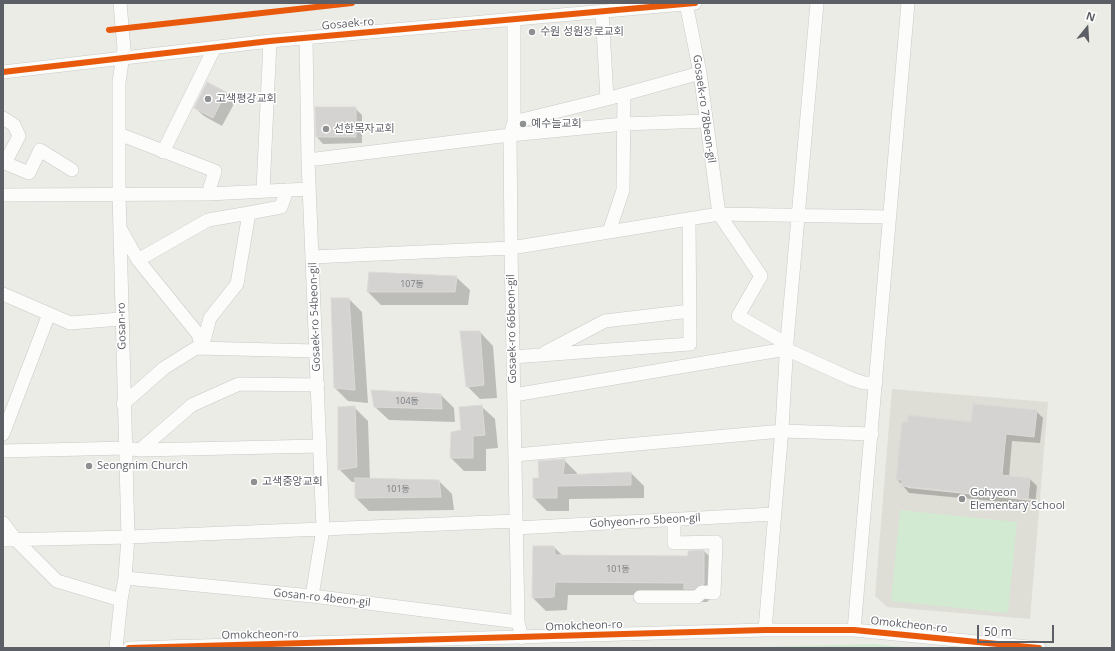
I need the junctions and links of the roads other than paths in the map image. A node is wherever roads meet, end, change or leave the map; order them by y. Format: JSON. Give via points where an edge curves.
{"nodes":[{"id":1,"x":120,"y":3,"type":"edge"},
{"id":2,"x":689,"y":3,"type":"edge"},
{"id":3,"x":817,"y":3,"type":"edge"},
{"id":4,"x":908,"y":3,"type":"edge"},
{"id":5,"x":602,"y":11,"type":"junction"},
{"id":6,"x":514,"y":21,"type":"junction"},
{"id":7,"x":306,"y":38,"type":"junction"},
{"id":8,"x":270,"y":41,"type":"junction"},
{"id":9,"x":216,"y":47,"type":"junction"},
{"id":10,"x":123,"y":58,"type":"junction"},
{"id":11,"x":3,"y":72,"type":"edge"},
{"id":12,"x":700,"y":73,"type":"junction"},
{"id":13,"x":624,"y":94,"type":"junction"},
{"id":14,"x":607,"y":99,"type":"junction"},
{"id":15,"x":3,"y":118,"type":"edge"},
{"id":16,"x":706,"y":121,"type":"junction"},
{"id":17,"x":514,"y":122,"type":"junction"},
{"id":18,"x":624,"y":124,"type":"junction"},
{"id":19,"x":119,"y":134,"type":"junction"},
{"id":20,"x":510,"y":135,"type":"junction"},
{"id":21,"x":163,"y":152,"type":"junction"},
{"id":22,"x":308,"y":160,"type":"junction"},
{"id":23,"x":72,"y":170,"type":"dead end"},
{"id":24,"x":309,"y":189,"type":"junction"},
{"id":25,"x":263,"y":190,"type":"junction"},
{"id":26,"x":287,"y":190,"type":"junction"},
{"id":27,"x":119,"y":194,"type":"junction"},
{"id":28,"x":208,"y":194,"type":"junction"},
{"id":29,"x":3,"y":195,"type":"edge"},
{"id":30,"x":249,"y":213,"type":"junction"},
{"id":31,"x":719,"y":214,"type":"junction"},
{"id":32,"x":799,"y":215,"type":"junction"},
{"id":33,"x":889,"y":217,"type":"junction"},
{"id":34,"x":689,"y":219,"type":"junction"},
{"id":35,"x":120,"y":228,"type":"junction"},
{"id":36,"x":609,"y":232,"type":"junction"},
{"id":37,"x":511,"y":248,"type":"junction"},
{"id":38,"x":312,"y":257,"type":"junction"},
{"id":39,"x":138,"y":260,"type":"junction"},
{"id":40,"x":3,"y":294,"type":"edge"},
{"id":41,"x":690,"y":311,"type":"junction"},
{"id":42,"x":49,"y":314,"type":"junction"},
{"id":43,"x":121,"y":319,"type":"junction"},
{"id":44,"x":786,"y":347,"type":"junction"},
{"id":45,"x":202,"y":348,"type":"junction"},
{"id":46,"x":316,"y":351,"type":"junction"},
{"id":47,"x":541,"y":354,"type":"junction"},
{"id":48,"x":513,"y":357,"type":"junction"},
{"id":49,"x":876,"y":383,"type":"junction"},
{"id":50,"x":318,"y":385,"type":"junction"},
{"id":51,"x":514,"y":395,"type":"junction"},
{"id":52,"x":123,"y":404,"type":"junction"},
{"id":53,"x":782,"y":431,"type":"junction"},
{"id":54,"x":3,"y":434,"type":"edge"},
{"id":55,"x":872,"y":434,"type":"junction"},
{"id":56,"x":320,"y":446,"type":"junction"},
{"id":57,"x":125,"y":448,"type":"junction"},
{"id":58,"x":140,"y":450,"type":"junction"},
{"id":59,"x":3,"y":451,"type":"edge"},
{"id":60,"x":514,"y":455,"type":"junction"},
{"id":61,"x":774,"y":514,"type":"junction"},
{"id":62,"x":674,"y":520,"type":"junction"},
{"id":63,"x":3,"y":523,"type":"edge"},
{"id":64,"x":516,"y":524,"type":"junction"},
{"id":65,"x":323,"y":529,"type":"junction"},
{"id":66,"x":128,"y":537,"type":"junction"},
{"id":67,"x":10,"y":540,"type":"edge"},
{"id":68,"x":125,"y":578,"type":"junction"},
{"id":69,"x":312,"y":596,"type":"junction"},
{"id":70,"x":640,"y":597,"type":"dead end"},
{"id":71,"x":121,"y":600,"type":"junction"},
{"id":72,"x":518,"y":622,"type":"junction"},
{"id":73,"x":765,"y":630,"type":"junction"},
{"id":74,"x":854,"y":630,"type":"junction"},
{"id":75,"x":522,"y":638,"type":"junction"},
{"id":76,"x":402,"y":644,"type":"edge"},
{"id":77,"x":116,"y":648,"type":"edge"},
{"id":78,"x":130,"y":648,"type":"edge"},
{"id":79,"x":1039,"y":648,"type":"edge"}],
"edges":[{"from":1,"to":10,"type":"street","name":"Gosan-ro"},
{"from":2,"to":5,"type":"street","name":"Gosaek-ro"},
{"from":2,"to":12,"type":"street","name":"Gosaek-ro 78beon-gil"},
{"from":3,"to":32,"type":"street"},
{"from":4,"to":33,"type":"street"},
{"from":5,"to":6,"type":"street","name":"Gosaek-ro"},
{"from":5,"to":14,"type":"street"},
{"from":6,"to":7,"type":"street","name":"Gosaek-ro"},
{"from":6,"to":17,"type":"street","name":"Gosaek-ro 66beon-gil"},
{"from":7,"to":8,"type":"street","name":"Gosaek-ro"},
{"from":7,"to":22,"type":"street","name":"Gosaek-ro 54beon-gil"},
{"from":8,"to":9,"type":"street","name":"Gosaek-ro"},
{"from":8,"to":25,"type":"street"},
{"from":9,"to":10,"type":"street","name":"Gosaek-ro"},
{"from":9,"to":21,"type":"street"},
{"from":10,"to":11,"type":"street","name":"Gosaek-ro"},
{"from":10,"to":19,"type":"street","name":"Gosan-ro","via":[[119,82]]},
{"from":12,"to":13,"type":"street"},
{"from":12,"to":16,"type":"street","name":"Gosaek-ro 78beon-gil"},
{"from":13,"to":14,"type":"street"},
{"from":13,"to":18,"type":"street"},
{"from":14,"to":17,"type":"street"},
{"from":15,"to":23,"type":"street","via":[[14,125],[19,136],[5,163],[29,173],[40,150]]},
{"from":16,"to":18,"type":"street"},
{"from":16,"to":31,"type":"street","name":"Gosaek-ro 78beon-gil"},
{"from":17,"to":20,"type":"street","name":"Gosaek-ro 66beon-gil"},
{"from":18,"to":20,"type":"street"},
{"from":18,"to":36,"type":"street","via":[[623,190]]},
{"from":19,"to":21,"type":"street"},
{"from":19,"to":27,"type":"street","name":"Gosan-ro"},
{"from":20,"to":22,"type":"street"},
{"from":20,"to":37,"type":"street","name":"Gosaek-ro 66beon-gil"},
{"from":21,"to":28,"type":"street","via":[[216,171]]},
{"from":22,"to":24,"type":"street","name":"Gosaek-ro 54beon-gil"},
{"from":24,"to":26,"type":"street"},
{"from":24,"to":38,"type":"street","name":"Gosaek-ro 54beon-gil"},
{"from":25,"to":26,"type":"street"},
{"from":25,"to":28,"type":"street"},
{"from":26,"to":30,"type":"street","via":[[281,207]]},
{"from":27,"to":28,"type":"street"},
{"from":27,"to":29,"type":"street"},
{"from":27,"to":35,"type":"street","name":"Gosan-ro"},
{"from":30,"to":39,"type":"street","via":[[208,220]]},
{"from":30,"to":45,"type":"street","via":[[237,284],[210,318]]},
{"from":31,"to":32,"type":"street"},
{"from":31,"to":34,"type":"street"},
{"from":31,"to":44,"type":"street","via":[[761,276],[738,316]]},
{"from":32,"to":33,"type":"street"},
{"from":32,"to":44,"type":"street"},
{"from":33,"to":49,"type":"street"},
{"from":34,"to":36,"type":"street"},
{"from":34,"to":41,"type":"street"},
{"from":35,"to":39,"type":"street"},
{"from":35,"to":43,"type":"street","name":"Gosan-ro"},
{"from":36,"to":37,"type":"street"},
{"from":37,"to":38,"type":"street"},
{"from":37,"to":48,"type":"street","name":"Gosaek-ro 66beon-gil"},
{"from":38,"to":46,"type":"street","name":"Gosaek-ro 54beon-gil"},
{"from":39,"to":45,"type":"street","via":[[198,334]]},
{"from":40,"to":42,"type":"street"},
{"from":41,"to":47,"type":"street","via":[[605,321]]},
{"from":41,"to":47,"type":"street","via":[[690,344]]},
{"from":42,"to":43,"type":"street","via":[[70,322]]},
{"from":42,"to":54,"type":"street"},
{"from":43,"to":52,"type":"street","name":"Gosan-ro"},
{"from":44,"to":49,"type":"street","via":[[852,379]]},
{"from":44,"to":51,"type":"street"},
{"from":44,"to":53,"type":"street"},
{"from":45,"to":46,"type":"street"},
{"from":45,"to":52,"type":"street","via":[[196,348],[164,368]]},
{"from":46,"to":50,"type":"street","name":"Gosaek-ro 54beon-gil"},
{"from":47,"to":48,"type":"street"},
{"from":48,"to":51,"type":"street","name":"Gosaek-ro 66beon-gil"},
{"from":49,"to":55,"type":"street"},
{"from":50,"to":56,"type":"street","name":"Gosaek-ro 54beon-gil"},
{"from":50,"to":58,"type":"street","via":[[239,384],[192,405]]},
{"from":51,"to":60,"type":"street","name":"Gosaek-ro 66beon-gil"},
{"from":52,"to":57,"type":"street","name":"Gosan-ro"},
{"from":53,"to":55,"type":"street"},
{"from":53,"to":60,"type":"street"},
{"from":53,"to":61,"type":"street"},
{"from":55,"to":74,"type":"street"},
{"from":56,"to":58,"type":"street"},
{"from":56,"to":65,"type":"street","name":"Gosaek-ro 54beon-gil"},
{"from":57,"to":58,"type":"street"},
{"from":57,"to":59,"type":"street"},
{"from":57,"to":66,"type":"street","name":"Gosan-ro"},
{"from":60,"to":64,"type":"street","name":"Gosaek-ro 66beon-gil"},
{"from":61,"to":62,"type":"street","name":"Gohyeon-ro 5beon-gil"},
{"from":61,"to":73,"type":"street"},
{"from":62,"to":64,"type":"street","name":"Gohyeon-ro 5beon-gil"},
{"from":62,"to":70,"type":"street","via":[[674,543],[716,542],[719,590],[714,593],[702,592],[697,597]]},
{"from":63,"to":67,"type":"street"},
{"from":64,"to":65,"type":"street","name":"Gohyeon-ro 5beon-gil"},
{"from":64,"to":72,"type":"street","name":"Gosaek-ro 66beon-gil"},
{"from":65,"to":66,"type":"street","name":"Gohyeon-ro 5beon-gil"},
{"from":65,"to":69,"type":"street","name":"Gosaek-ro 54beon-gil"},
{"from":66,"to":67,"type":"street","name":"Gohyeon-ro 5beon-gil"},
{"from":66,"to":68,"type":"street","name":"Gosan-ro"},
{"from":67,"to":71,"type":"street","via":[[57,581]]},
{"from":68,"to":69,"type":"street","name":"Gosan-ro 4beon-gil"},
{"from":68,"to":71,"type":"street","name":"Gosan-ro"},
{"from":69,"to":72,"type":"street","name":"Gosan-ro 4beon-gil"},
{"from":71,"to":77,"type":"street","name":"Gosan-ro"},
{"from":72,"to":75,"type":"street","name":"Gosaek-ro 66beon-gil"},
{"from":73,"to":74,"type":"street","name":"Omokcheon-ro"},
{"from":73,"to":75,"type":"street","name":"Omokcheon-ro"},
{"from":74,"to":79,"type":"street","name":"Omokcheon-ro"},
{"from":75,"to":76,"type":"street","name":"Omokcheon-ro"},
{"from":76,"to":78,"type":"street","name":"Omokcheon-ro"}]}
